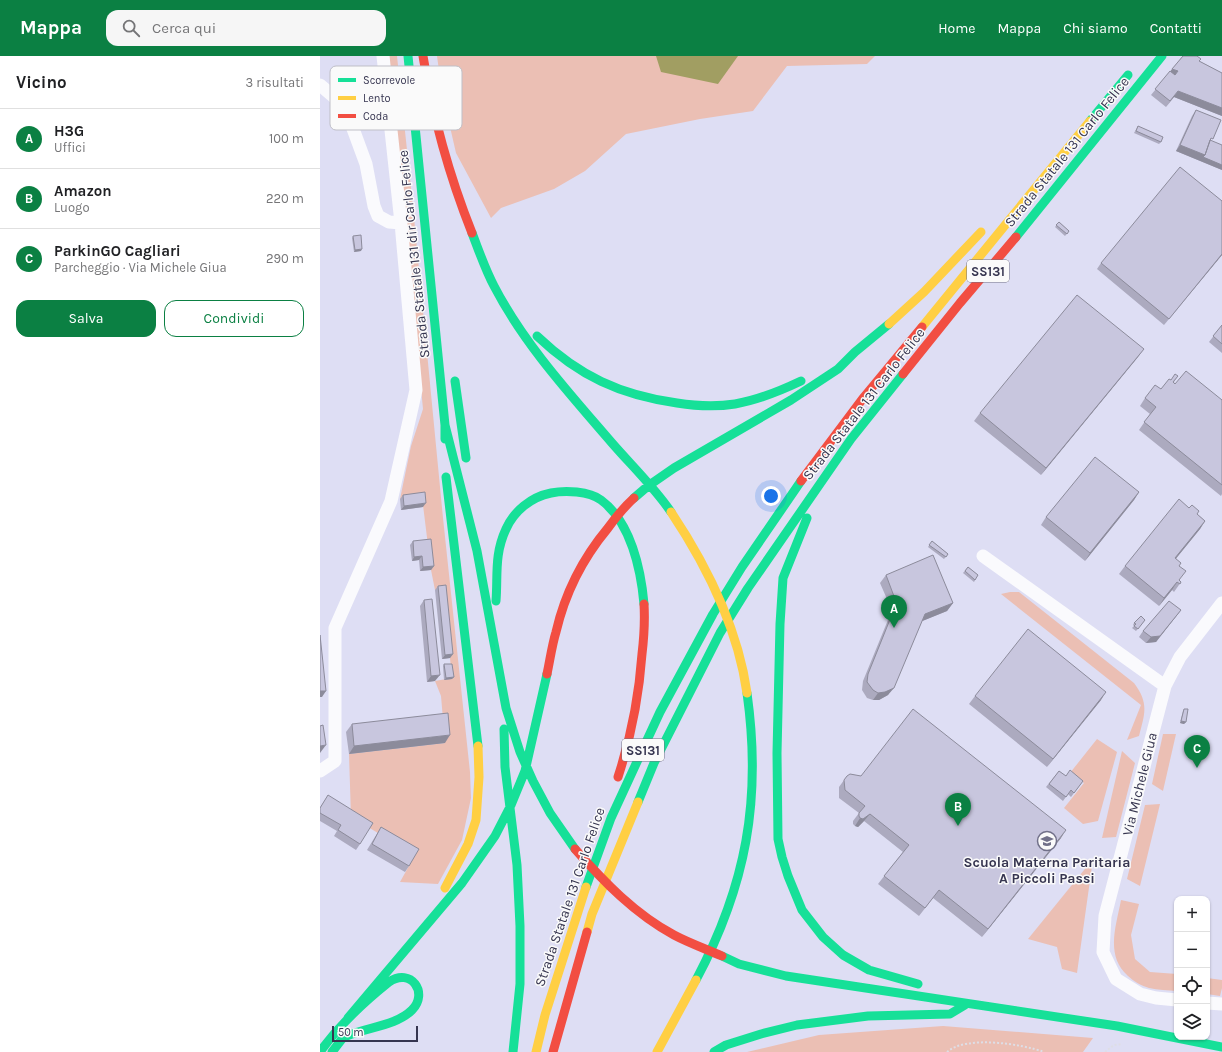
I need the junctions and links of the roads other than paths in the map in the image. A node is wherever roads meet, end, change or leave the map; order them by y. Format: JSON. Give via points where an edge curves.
{"nodes":[{"id":1,"x":383,"y":56,"type":"edge"},
{"id":2,"x":408,"y":56,"type":"edge"},
{"id":3,"x":418,"y":56,"type":"edge"},
{"id":4,"x":422,"y":56,"type":"edge"},
{"id":5,"x":1162,"y":56,"type":"edge"},
{"id":6,"x":384,"y":66,"type":"edge"},
{"id":7,"x":409,"y":66,"type":"edge"},
{"id":8,"x":419,"y":66,"type":"edge"},
{"id":9,"x":424,"y":66,"type":"edge"},
{"id":10,"x":1132,"y":69,"type":"dead end"},
{"id":11,"x":320,"y":85,"type":"edge"},
{"id":12,"x":330,"y":94,"type":"edge"},
{"id":13,"x":353,"y":130,"type":"edge"},
{"id":14,"x":391,"y":130,"type":"edge"},
{"id":15,"x":415,"y":130,"type":"edge"},
{"id":16,"x":425,"y":130,"type":"edge"},
{"id":17,"x":438,"y":130,"type":"edge"},
{"id":18,"x":428,"y":158,"type":"dead end"},
{"id":19,"x":1030,"y":194,"type":"junction"},
{"id":20,"x":999,"y":217,"type":"dead end"},
{"id":21,"x":401,"y":223,"type":"junction"},
{"id":22,"x":986,"y":226,"type":"dead end"},
{"id":23,"x":1016,"y":238,"type":"junction"},
{"id":24,"x":475,"y":242,"type":"junction"},
{"id":25,"x":989,"y":282,"type":"dead end"},
{"id":26,"x":855,"y":352,"type":"junction"},
{"id":27,"x":454,"y":374,"type":"dead end"},
{"id":28,"x":445,"y":425,"type":"junction"},
{"id":29,"x":844,"y":466,"type":"dead end"},
{"id":30,"x":468,"y":468,"type":"dead end"},
{"id":31,"x":471,"y":491,"type":"dead end"},
{"id":32,"x":477,"y":551,"type":"junction"},
{"id":33,"x":983,"y":556,"type":"dead end"},
{"id":34,"x":1222,"y":603,"type":"edge"},
{"id":35,"x":493,"y":638,"type":"junction"},
{"id":36,"x":502,"y":685,"type":"junction"},
{"id":37,"x":1165,"y":686,"type":"junction"},
{"id":38,"x":320,"y":771,"type":"edge"},
{"id":39,"x":611,"y":818,"type":"junction"},
{"id":40,"x":406,"y":948,"type":"junction"},
{"id":41,"x":925,"y":986,"type":"dead end"},
{"id":42,"x":940,"y":990,"type":"dead end"},
{"id":43,"x":1174,"y":1000,"type":"edge"},
{"id":44,"x":968,"y":1003,"type":"junction"},
{"id":45,"x":1210,"y":1003,"type":"edge"},
{"id":46,"x":1222,"y":1004,"type":"edge"},
{"id":47,"x":348,"y":1018,"type":"junction"},
{"id":48,"x":1222,"y":1046,"type":"edge"},
{"id":49,"x":320,"y":1052,"type":"edge"},
{"id":50,"x":332,"y":1052,"type":"edge"},
{"id":51,"x":513,"y":1052,"type":"edge"},
{"id":52,"x":536,"y":1052,"type":"edge"},
{"id":53,"x":553,"y":1052,"type":"edge"},
{"id":54,"x":657,"y":1052,"type":"edge"},
{"id":55,"x":714,"y":1052,"type":"edge"}],
"edges":[{"from":1,"to":6,"type":"street"},
{"from":2,"to":7,"type":"main road","name":"Strada Statale 131 dir Carlo Felice"},
{"from":3,"to":8,"type":"main road"},
{"from":4,"to":9,"type":"main road"},
{"from":5,"to":23,"type":"main road","name":"Strada Statale 131 Carlo Felice","number":"SS131"},
{"from":10,"to":19,"type":"main road","name":"Strada Statale 131 Carlo Felice","number":"SS131"},
{"from":11,"to":12,"type":"street"},
{"from":13,"to":21,"type":"street","via":[[366,164],[378,216],[389,222]]},
{"from":14,"to":21,"type":"street"},
{"from":15,"to":28,"type":"main road","name":"Strada Statale 131 dir Carlo Felice"},
{"from":16,"to":18,"type":"main road"},
{"from":17,"to":24,"type":"main road","via":[[457,195]]},
{"from":19,"to":20,"type":"main road"},
{"from":19,"to":39,"type":"main road","name":"Strada Statale 131 Carlo Felice","number":"SS131","via":[[859,403],[807,471],[713,614],[660,712]]},
{"from":21,"to":38,"type":"street","via":[[416,390],[391,501],[335,628],[335,760]]},
{"from":22,"to":26,"type":"main road","via":[[924,292]]},
{"from":23,"to":25,"type":"main road"},
{"from":23,"to":53,"type":"main road","name":"Strada Statale 131 Carlo Felice","number":"SS131","via":[[960,303],[851,439],[720,633],[654,762],[592,914]]},
{"from":24,"to":26,"type":"main road","via":[[515,310],[541,341],[582,372],[624,392],[659,402],[696,406],[740,403],[800,382]]},
{"from":24,"to":54,"type":"main road","via":[[497,293],[521,332],[665,505],[697,553],[724,612],[739,656],[753,752],[752,800],[745,844],[734,891],[721,928]]},
{"from":26,"to":40,"type":"main road","via":[[838,369],[791,400],[674,468],[648,486],[625,506],[598,540],[572,584],[556,630],[525,771],[511,805],[495,836],[462,883]]},
{"from":27,"to":30,"type":"main road"},
{"from":28,"to":32,"type":"main road"},
{"from":28,"to":40,"type":"main road","via":[[446,472],[477,734],[479,778],[476,820],[468,844],[440,898]]},
{"from":29,"to":41,"type":"main road","via":[[803,526],[783,578],[777,730],[778,839],[788,876],[802,910],[823,937],[843,955],[869,970]]},
{"from":31,"to":32,"type":"main road"},
{"from":32,"to":35,"type":"main road"},
{"from":33,"to":37,"type":"street"},
{"from":34,"to":37,"type":"street","name":"Via Michele Giua","via":[[1180,657]]},
{"from":35,"to":36,"type":"main road"},
{"from":35,"to":39,"type":"main road","via":[[499,551],[514,515],[533,498],[545,494],[574,492],[601,500],[622,525],[631,542],[645,608],[642,662],[633,725],[613,790]]},
{"from":36,"to":44,"type":"main road","via":[[506,708],[520,752],[532,781],[550,813],[570,843],[600,878],[633,908],[674,935],[738,964],[786,976]]},
{"from":36,"to":51,"type":"main road","via":[[506,767],[517,865],[520,926],[520,984]]},
{"from":37,"to":43,"type":"street","name":"Via Michele Giua","via":[[1105,916],[1102,947],[1116,979],[1140,994]]},
{"from":39,"to":52,"type":"main road","name":"Strada Statale 131 Carlo Felice","number":"SS131","via":[[581,902],[545,1015]]},
{"from":40,"to":47,"type":"main road"},
{"from":42,"to":44,"type":"main road"},
{"from":44,"to":48,"type":"main road","via":[[1117,1026]]},
{"from":44,"to":55,"type":"main road","via":[[950,1014],[868,1016],[797,1025],[726,1045]]},
{"from":45,"to":46,"type":"street"},
{"from":47,"to":49,"type":"main road"},
{"from":47,"to":50,"type":"main road","via":[[395,978],[407,977],[416,984],[419,1000],[408,1014],[347,1036]]}]}
